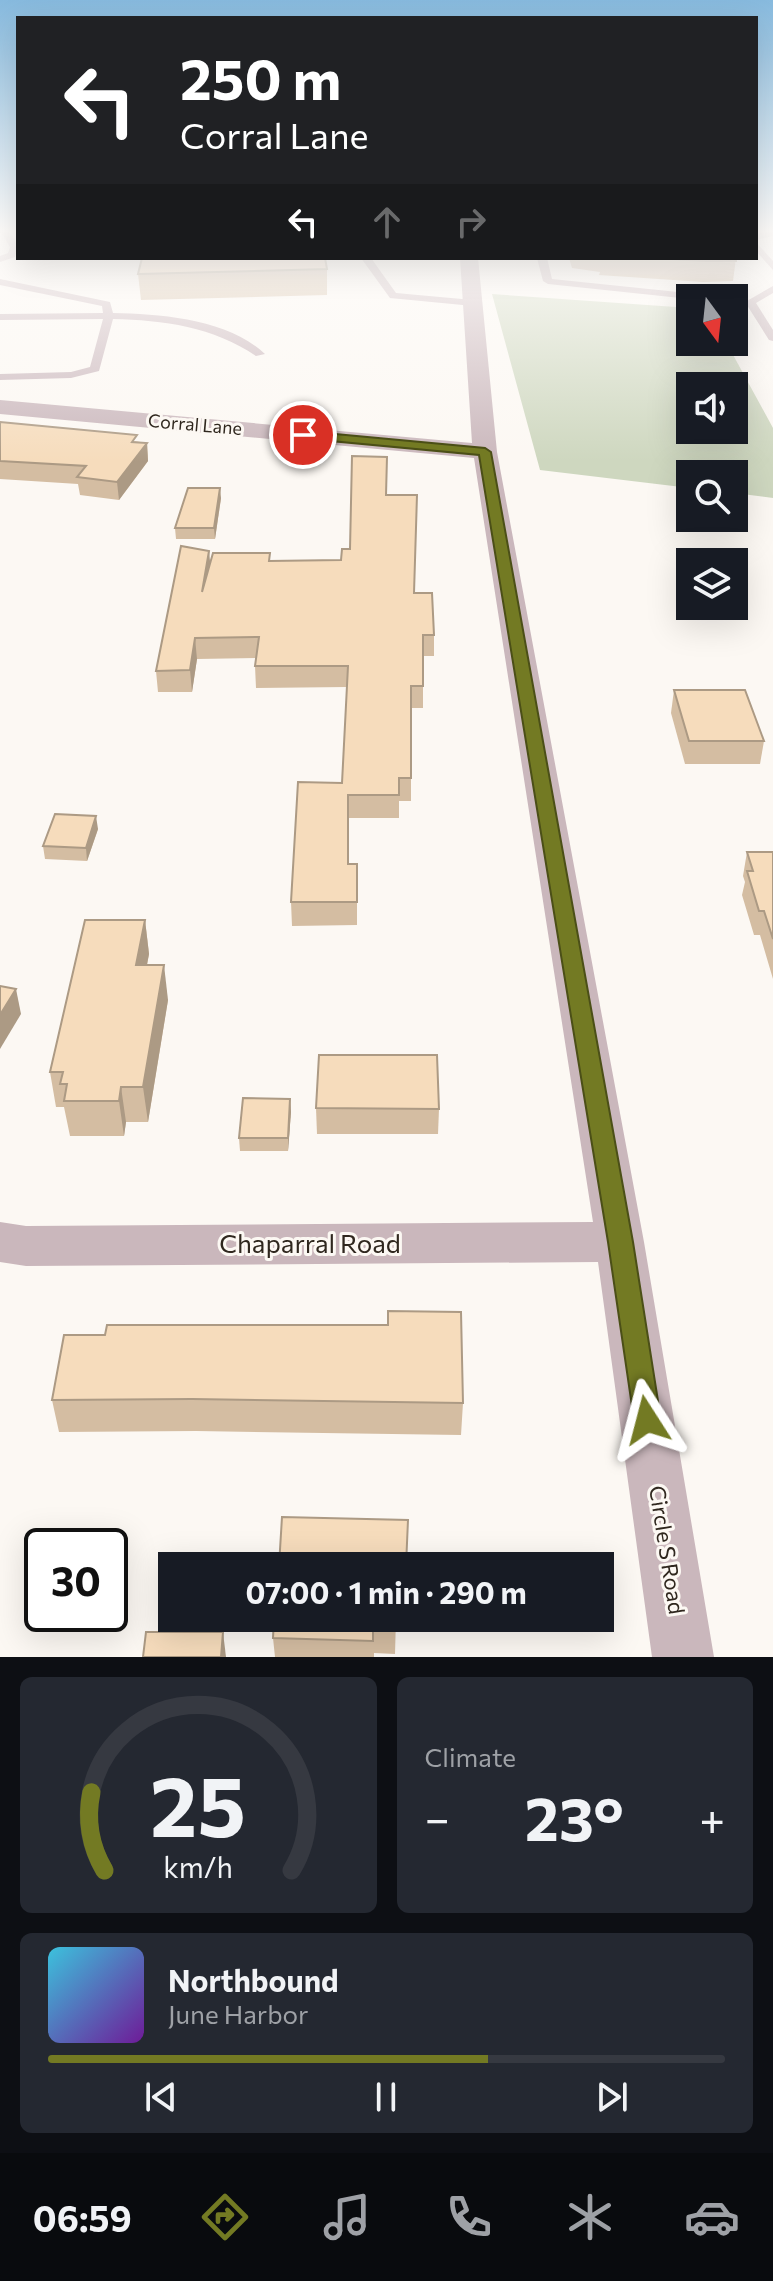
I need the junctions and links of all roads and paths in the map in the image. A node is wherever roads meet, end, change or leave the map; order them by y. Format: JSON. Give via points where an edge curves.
{"nodes":[{"id":1,"x":107,"y":307,"type":"edge"},
{"id":2,"x":473,"y":307,"type":"edge"},
{"id":3,"x":753,"y":307,"type":"edge"},
{"id":4,"x":109,"y":316,"type":"junction"},
{"id":5,"x":0,"y":317,"type":"edge"},
{"id":6,"x":773,"y":338,"type":"edge"},
{"id":7,"x":260,"y":354,"type":"dead end"},
{"id":8,"x":0,"y":377,"type":"edge"},
{"id":9,"x":0,"y":407,"type":"edge"},
{"id":10,"x":485,"y":452,"type":"junction"},
{"id":11,"x":0,"y":1242,"type":"edge"},
{"id":12,"x":620,"y":1242,"type":"junction"},
{"id":13,"x":683,"y":1657,"type":"edge"}],
"edges":[{"from":1,"to":4,"type":"lane"},
{"from":2,"to":10,"type":"street","name":"Circle S Road"},
{"from":3,"to":6,"type":"lane"},
{"from":4,"to":5,"type":"lane"},
{"from":4,"to":7,"type":"lane","via":[[141,316],[201,328],[247,343]]},
{"from":4,"to":8,"type":"lane","via":[[95,369]]},
{"from":9,"to":10,"type":"street","name":"Corral Lane"},
{"from":10,"to":12,"type":"street","name":"Circle S Road"},
{"from":11,"to":12,"type":"street","name":"Chaparral Road"},
{"from":12,"to":13,"type":"street","name":"Circle S Road"}]}
